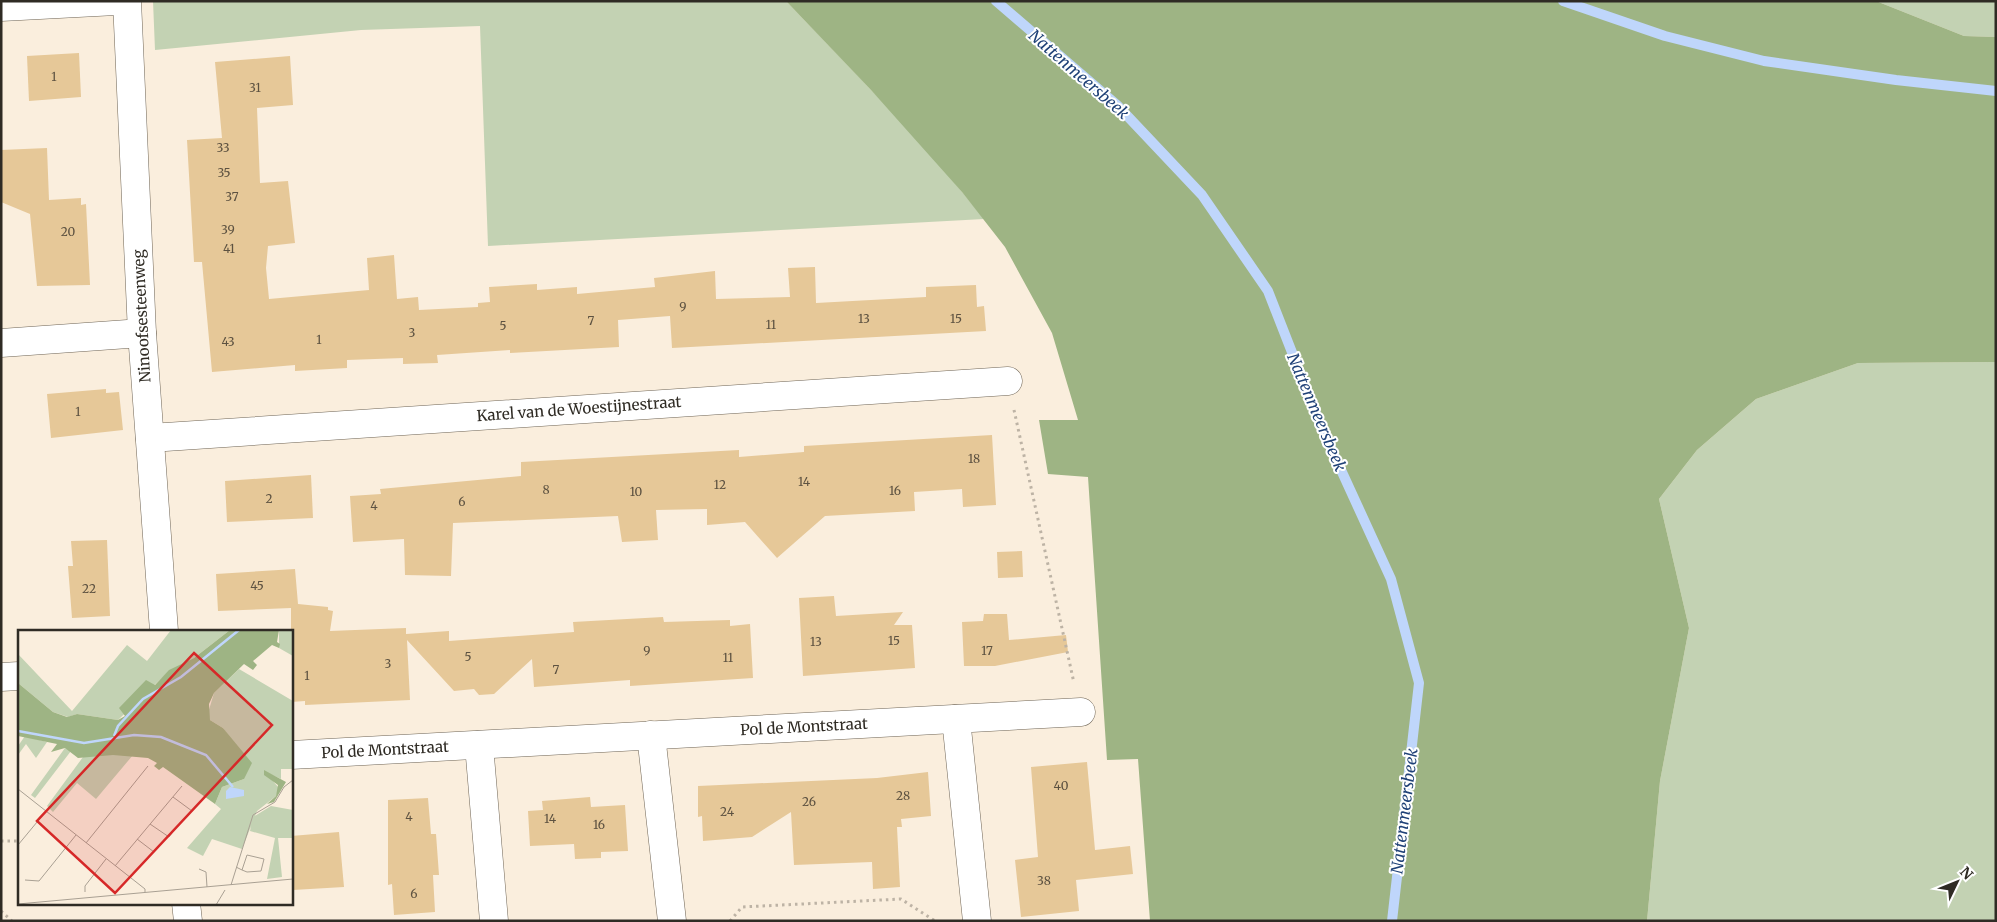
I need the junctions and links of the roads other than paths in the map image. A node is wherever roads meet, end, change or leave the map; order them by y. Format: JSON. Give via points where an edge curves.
{"nodes":[{"id":1,"x":116,"y":1,"type":"edge"},
{"id":2,"x":127,"y":1,"type":"edge"},
{"id":3,"x":1,"y":7,"type":"edge"},
{"id":4,"x":142,"y":333,"type":"junction"},
{"id":5,"x":1,"y":343,"type":"edge"},
{"id":6,"x":1008,"y":380,"type":"road end"},
{"id":7,"x":150,"y":438,"type":"junction"},
{"id":8,"x":164,"y":630,"type":"edge"},
{"id":9,"x":18,"y":676,"type":"edge"},
{"id":10,"x":1,"y":677,"type":"edge"},
{"id":11,"x":1081,"y":712,"type":"road end"},
{"id":12,"x":956,"y":719,"type":"junction"},
{"id":13,"x":651,"y":735,"type":"junction"},
{"id":14,"x":479,"y":745,"type":"junction"},
{"id":15,"x":292,"y":755,"type":"edge"},
{"id":16,"x":186,"y":904,"type":"edge"},
{"id":17,"x":188,"y":921,"type":"edge"},
{"id":18,"x":494,"y":921,"type":"edge"},
{"id":19,"x":672,"y":921,"type":"edge"},
{"id":20,"x":977,"y":921,"type":"edge"}],
"edges":[{"from":1,"to":3,"type":"street"},
{"from":2,"to":4,"type":"street","name":"Ninoofsesteenweg"},
{"from":4,"to":5,"type":"street"},
{"from":4,"to":7,"type":"street","name":"Ninoofsesteenweg"},
{"from":6,"to":7,"type":"street","name":"Karel van de Woestijnestraat"},
{"from":7,"to":8,"type":"street","name":"Ninoofsesteenweg"},
{"from":9,"to":10,"type":"street"},
{"from":11,"to":12,"type":"street","name":"Pol de Montstraat"},
{"from":12,"to":13,"type":"street","name":"Pol de Montstraat"},
{"from":12,"to":20,"type":"street"},
{"from":13,"to":14,"type":"street","name":"Pol de Montstraat"},
{"from":13,"to":19,"type":"street"},
{"from":14,"to":15,"type":"street","name":"Pol de Montstraat"},
{"from":14,"to":18,"type":"street"},
{"from":16,"to":17,"type":"street"}]}
